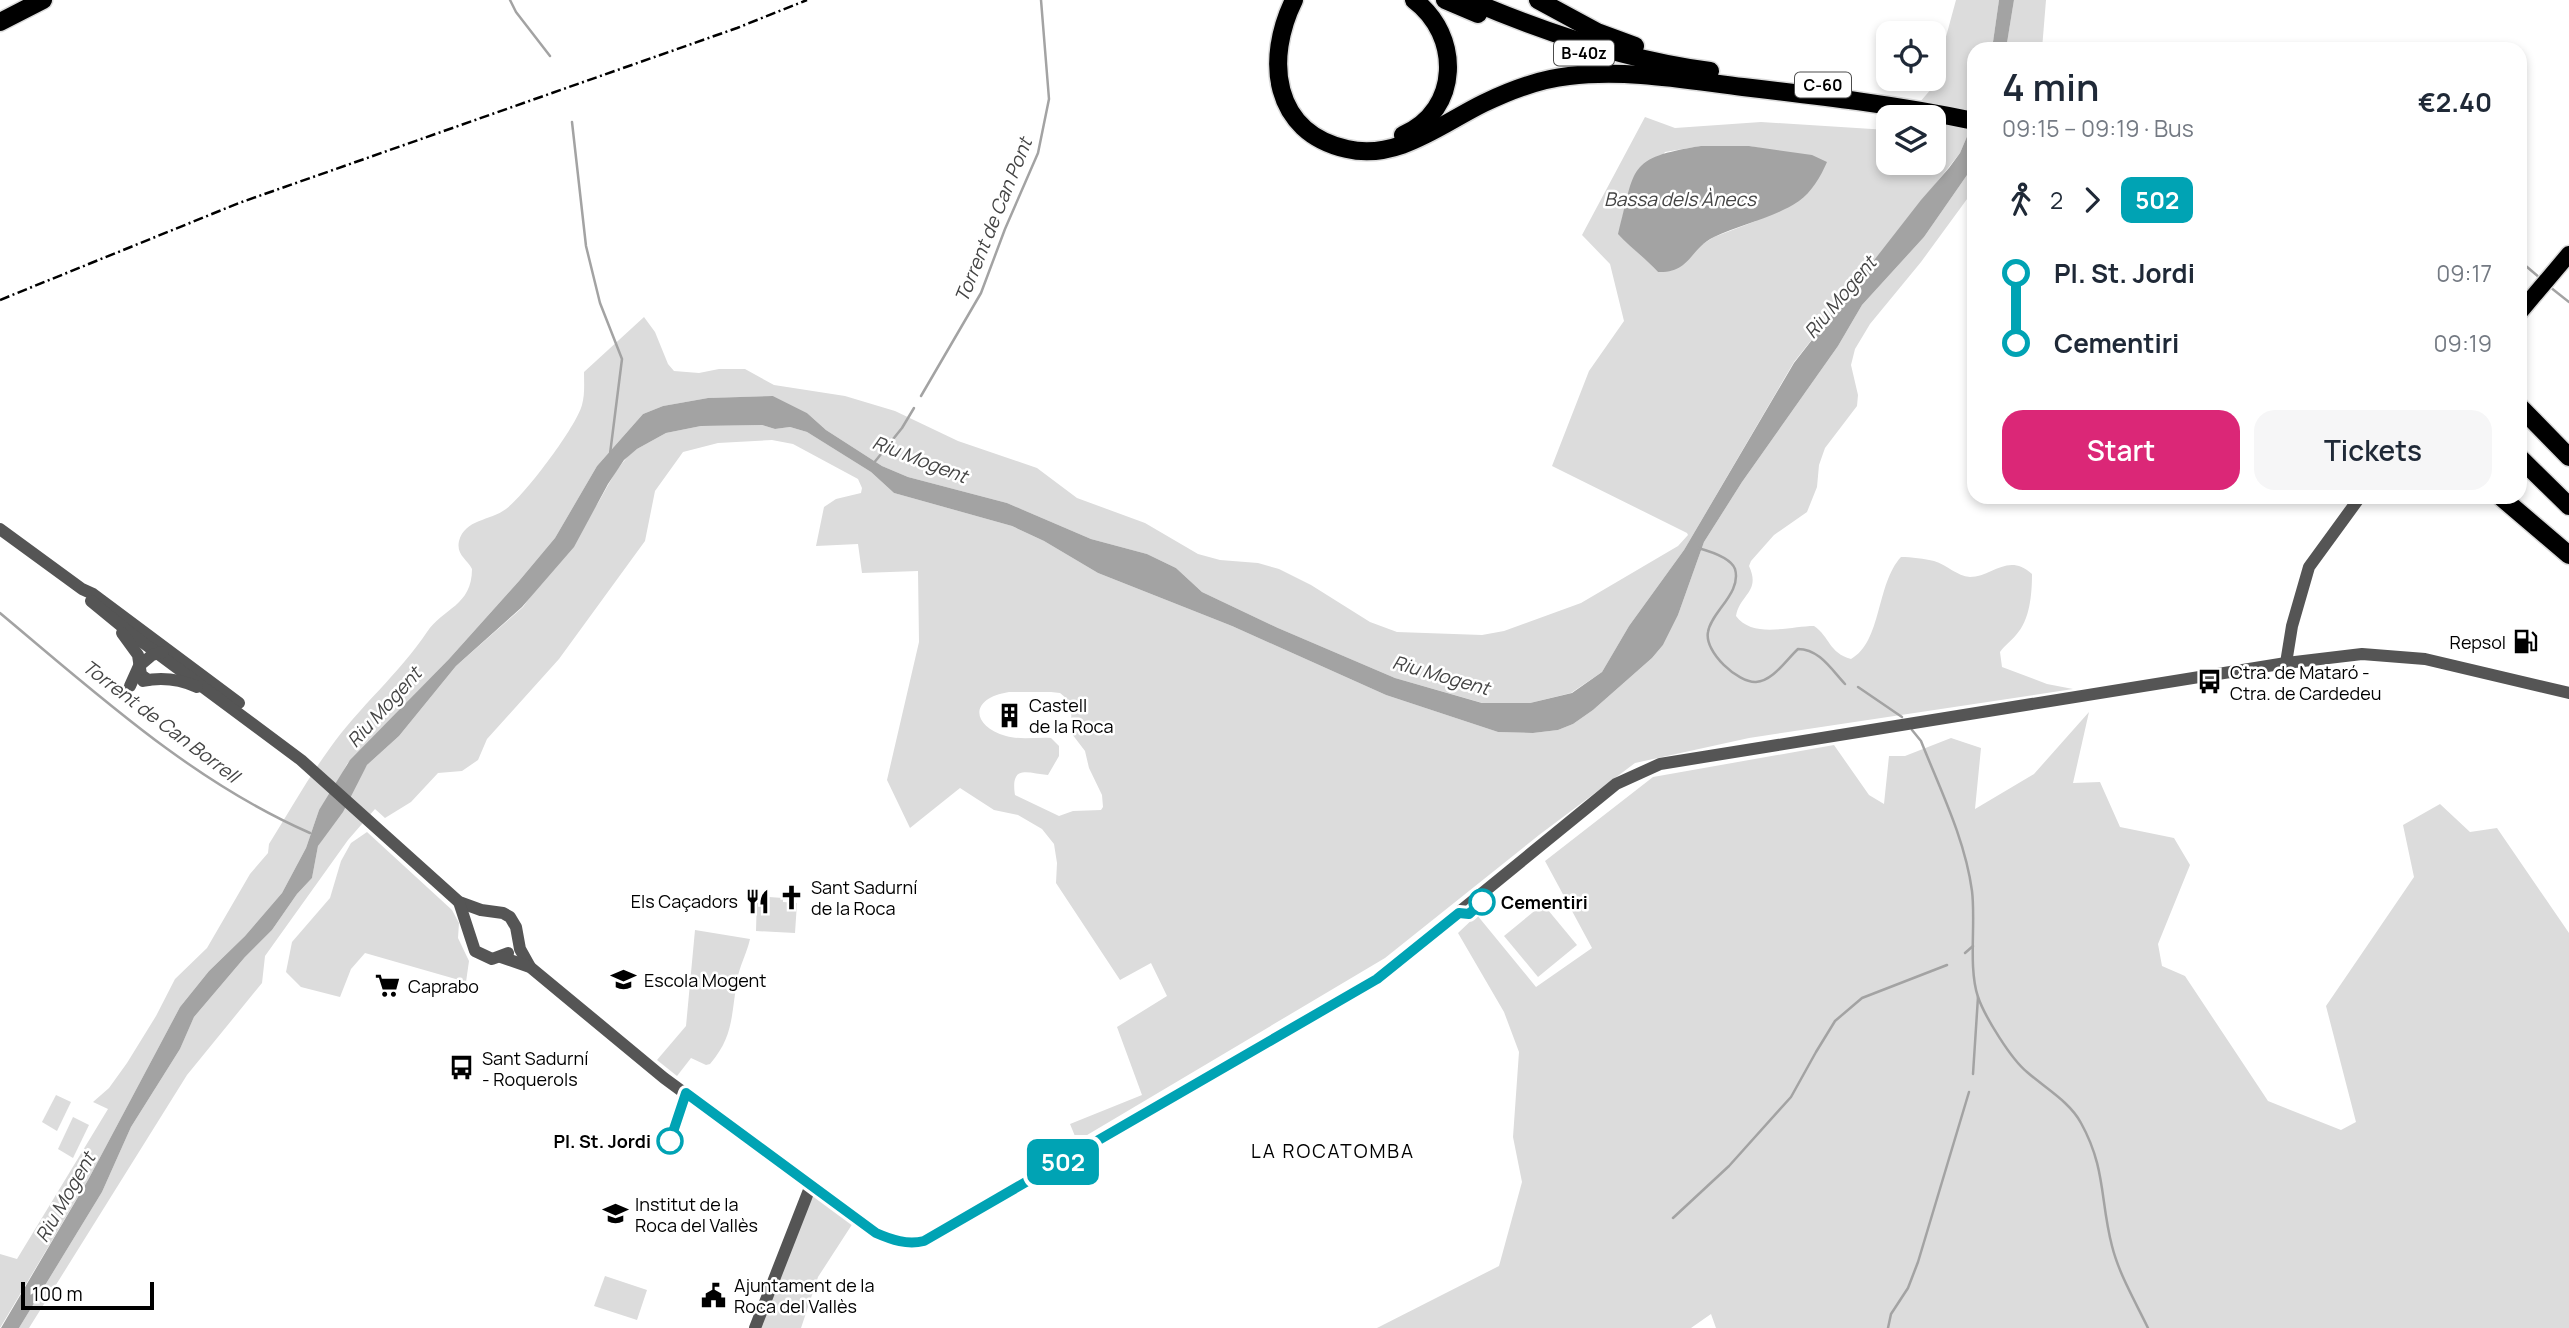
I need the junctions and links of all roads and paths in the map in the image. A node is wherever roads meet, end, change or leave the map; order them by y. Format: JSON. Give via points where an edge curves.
{"nodes":[{"id":1,"x":24,"y":0,"type":"edge"},
{"id":2,"x":43,"y":0,"type":"edge"},
{"id":3,"x":1294,"y":0,"type":"edge"},
{"id":4,"x":1305,"y":0,"type":"edge"},
{"id":5,"x":1414,"y":0,"type":"edge"},
{"id":6,"x":1445,"y":0,"type":"edge"},
{"id":7,"x":1469,"y":0,"type":"edge"},
{"id":8,"x":1538,"y":0,"type":"edge"},
{"id":9,"x":0,"y":12,"type":"edge"},
{"id":10,"x":0,"y":22,"type":"edge"},
{"id":11,"x":1731,"y":80,"type":"junction"},
{"id":12,"x":1908,"y":102,"type":"junction"},
{"id":13,"x":1967,"y":109,"type":"edge"},
{"id":14,"x":1967,"y":119,"type":"edge"},
{"id":15,"x":2569,"y":254,"type":"edge"},
{"id":16,"x":2527,"y":304,"type":"edge"},
{"id":17,"x":2527,"y":414,"type":"edge"},
{"id":18,"x":2569,"y":457,"type":"edge"},
{"id":19,"x":2527,"y":468,"type":"edge"},
{"id":20,"x":2527,"y":478,"type":"edge"},
{"id":21,"x":2542,"y":488,"type":"junction"},
{"id":22,"x":2355,"y":504,"type":"edge"},
{"id":23,"x":2509,"y":504,"type":"edge"},
{"id":24,"x":2569,"y":506,"type":"edge"},
{"id":25,"x":2569,"y":520,"type":"edge"},
{"id":26,"x":0,"y":529,"type":"edge"},
{"id":27,"x":2569,"y":555,"type":"edge"},
{"id":28,"x":82,"y":589,"type":"junction"},
{"id":29,"x":91,"y":601,"type":"junction"},
{"id":30,"x":127,"y":619,"type":"junction"},
{"id":31,"x":159,"y":654,"type":"junction"},
{"id":32,"x":2286,"y":663,"type":"junction"},
{"id":33,"x":139,"y":666,"type":"junction"},
{"id":34,"x":155,"y":679,"type":"junction"},
{"id":35,"x":2569,"y":693,"type":"edge"},
{"id":36,"x":218,"y":697,"type":"junction"},
{"id":37,"x":233,"y":698,"type":"junction"},
{"id":38,"x":301,"y":760,"type":"junction"},
{"id":39,"x":459,"y":902,"type":"junction"},
{"id":40,"x":488,"y":912,"type":"junction"},
{"id":41,"x":470,"y":933,"type":"junction"},
{"id":42,"x":517,"y":938,"type":"junction"},
{"id":43,"x":501,"y":957,"type":"junction"},
{"id":44,"x":530,"y":967,"type":"junction"},
{"id":45,"x":811,"y":1185,"type":"junction"},
{"id":46,"x":755,"y":1328,"type":"edge"}],
"edges":[{"from":1,"to":9,"type":"highway"},
{"from":2,"to":10,"type":"highway"},
{"from":3,"to":11,"type":"highway","via":[[1277,53],[1282,92],[1294,115],[1313,133],[1335,146],[1354,150],[1398,147],[1485,103],[1554,78],[1618,73]]},
{"from":4,"to":5,"type":"highway","via":[[1290,32],[1287,54],[1288,79],[1298,104],[1332,135],[1376,142],[1417,126],[1437,104],[1448,79],[1442,34]]},
{"from":6,"to":11,"type":"highway","number":"B-40z","via":[[1572,49],[1620,62]]},
{"from":7,"to":11,"type":"highway","number":"B-40z","via":[[1597,47]]},
{"from":8,"to":11,"type":"highway","via":[[1607,36]]},
{"from":11,"to":12,"type":"highway","number":"C-60"},
{"from":12,"to":13,"type":"highway","number":"C-60"},
{"from":12,"to":14,"type":"highway","number":"C-60"},
{"from":15,"to":16,"type":"main road"},
{"from":17,"to":18,"type":"highway"},
{"from":19,"to":21,"type":"highway"},
{"from":20,"to":21,"type":"highway"},
{"from":21,"to":24,"type":"highway"},
{"from":21,"to":25,"type":"highway"},
{"from":22,"to":32,"type":"street","via":[[2309,567]]},
{"from":23,"to":27,"type":"highway"},
{"from":26,"to":28,"type":"street"},
{"from":28,"to":29,"type":"street"},
{"from":28,"to":30,"type":"street"},
{"from":29,"to":31,"type":"street"},
{"from":29,"to":33,"type":"street","via":[[132,645]]},
{"from":30,"to":31,"type":"street"},
{"from":30,"to":37,"type":"street"},
{"from":31,"to":33,"type":"street"},
{"from":31,"to":34,"type":"street","via":[[165,666]]},
{"from":31,"to":36,"type":"street"},
{"from":31,"to":37,"type":"street","via":[[163,652]]},
{"from":32,"to":35,"type":"street","via":[[2362,654],[2425,659]]},
{"from":32,"to":45,"type":"street","via":[[1703,756],[1646,769],[1616,784],[1377,979],[924,1241],[901,1242],[876,1233]]},
{"from":33,"to":34,"type":"street","via":[[130,686]]},
{"from":34,"to":36,"type":"street","via":[[186,683]]},
{"from":36,"to":38,"type":"street"},
{"from":37,"to":38,"type":"street"},
{"from":38,"to":39,"type":"street"},
{"from":39,"to":40,"type":"street"},
{"from":39,"to":41,"type":"street"},
{"from":40,"to":41,"type":"street","via":[[475,919]]},
{"from":40,"to":42,"type":"street","via":[[510,917]]},
{"from":41,"to":43,"type":"street","via":[[480,955]]},
{"from":42,"to":43,"type":"street"},
{"from":42,"to":44,"type":"street"},
{"from":43,"to":44,"type":"street"},
{"from":44,"to":45,"type":"street","via":[[664,1078]]},
{"from":45,"to":46,"type":"street"}]}
